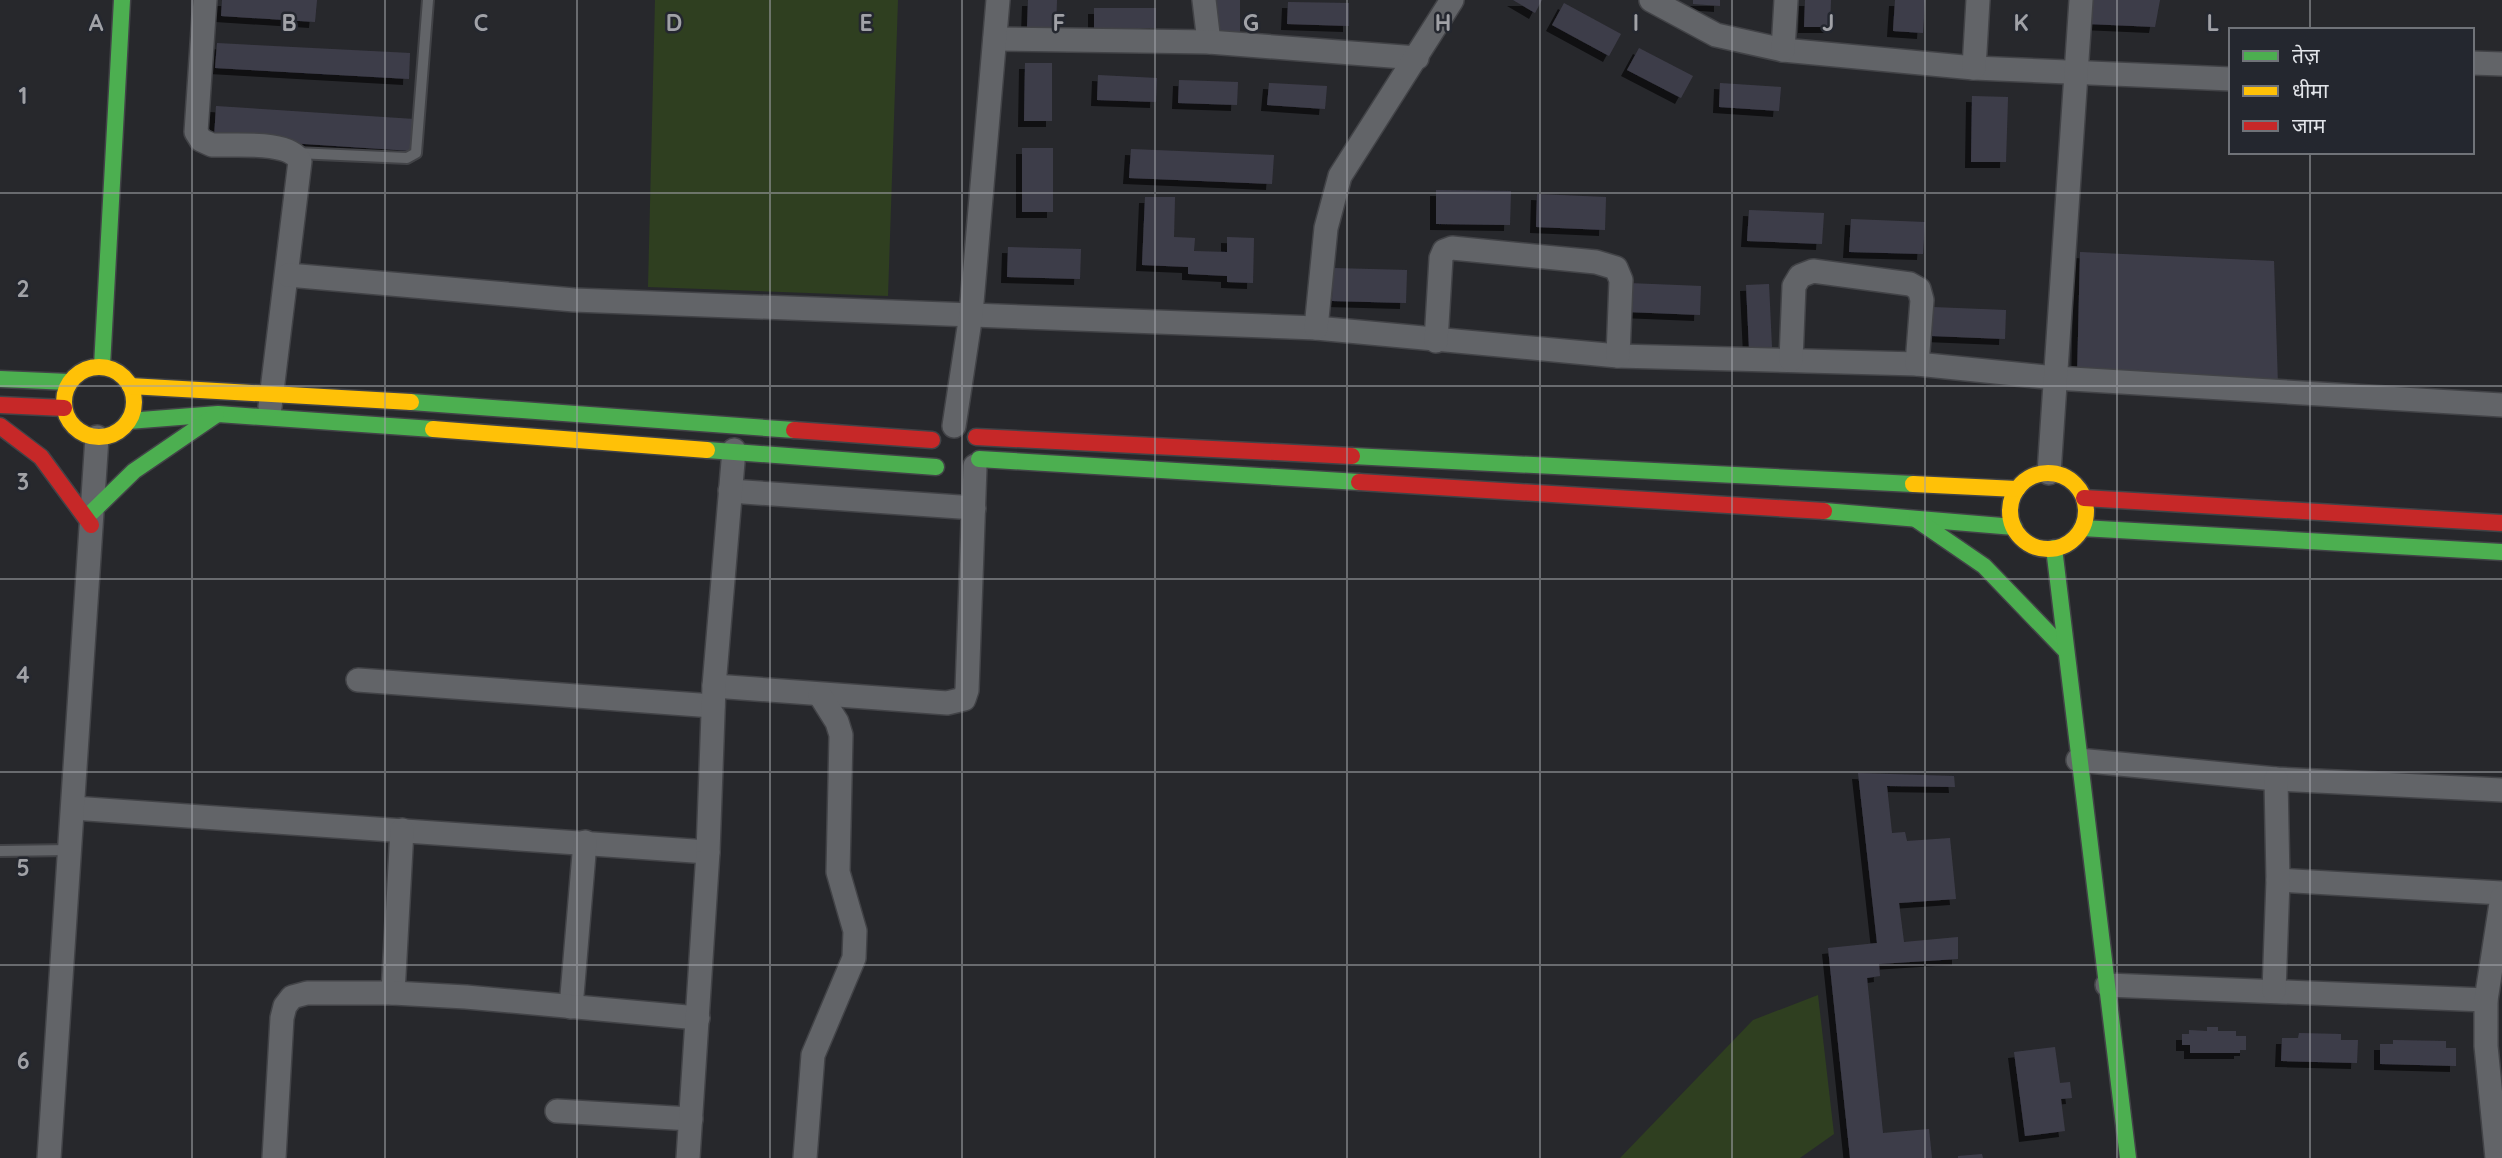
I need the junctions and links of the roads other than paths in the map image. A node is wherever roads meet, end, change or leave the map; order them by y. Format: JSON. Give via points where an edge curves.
{"nodes":[{"id":1,"x":122,"y":0,"type":"edge"},
{"id":2,"x":205,"y":0,"type":"edge"},
{"id":3,"x":428,"y":0,"type":"edge"},
{"id":4,"x":998,"y":0,"type":"edge"},
{"id":5,"x":1204,"y":0,"type":"edge"},
{"id":6,"x":1452,"y":0,"type":"edge"},
{"id":7,"x":1651,"y":0,"type":"edge"},
{"id":8,"x":1786,"y":0,"type":"edge"},
{"id":9,"x":1978,"y":0,"type":"edge"},
{"id":10,"x":2081,"y":0,"type":"edge"},
{"id":11,"x":995,"y":39,"type":"junction"},
{"id":12,"x":1209,"y":42,"type":"junction"},
{"id":13,"x":1783,"y":50,"type":"junction"},
{"id":14,"x":1417,"y":58,"type":"junction"},
{"id":15,"x":2474,"y":63,"type":"edge"},
{"id":16,"x":2502,"y":64,"type":"edge"},
{"id":17,"x":1974,"y":68,"type":"junction"},
{"id":18,"x":2076,"y":73,"type":"junction"},
{"id":19,"x":2229,"y":79,"type":"edge"},
{"id":20,"x":296,"y":153,"type":"junction"},
{"id":21,"x":288,"y":275,"type":"junction"},
{"id":22,"x":971,"y":314,"type":"junction"},
{"id":23,"x":1316,"y":328,"type":"junction"},
{"id":24,"x":1436,"y":341,"type":"junction"},
{"id":25,"x":1618,"y":356,"type":"junction"},
{"id":26,"x":1791,"y":360,"type":"junction"},
{"id":27,"x":1917,"y":364,"type":"junction"},
{"id":28,"x":102,"y":366,"type":"junction"},
{"id":29,"x":2055,"y":378,"type":"junction"},
{"id":30,"x":0,"y":379,"type":"edge"},
{"id":31,"x":69,"y":382,"type":"junction"},
{"id":32,"x":130,"y":386,"type":"junction"},
{"id":33,"x":272,"y":392,"type":"junction"},
{"id":34,"x":0,"y":405,"type":"edge"},
{"id":35,"x":2502,"y":405,"type":"edge"},
{"id":36,"x":64,"y":408,"type":"junction"},
{"id":37,"x":218,"y":414,"type":"junction"},
{"id":38,"x":269,"y":417,"type":"junction"},
{"id":39,"x":128,"y":421,"type":"junction"},
{"id":40,"x":0,"y":426,"type":"edge"},
{"id":41,"x":954,"y":426,"type":"junction"},
{"id":42,"x":97,"y":437,"type":"junction"},
{"id":43,"x":976,"y":437,"type":"junction"},
{"id":44,"x":932,"y":440,"type":"junction"},
{"id":45,"x":734,"y":450,"type":"junction"},
{"id":46,"x":959,"y":469,"type":"junction"},
{"id":47,"x":2049,"y":473,"type":"junction"},
{"id":48,"x":2017,"y":489,"type":"junction"},
{"id":49,"x":730,"y":491,"type":"junction"},
{"id":50,"x":2084,"y":498,"type":"junction"},
{"id":51,"x":974,"y":508,"type":"junction"},
{"id":52,"x":1913,"y":516,"type":"junction"},
{"id":53,"x":92,"y":519,"type":"junction"},
{"id":54,"x":2502,"y":523,"type":"edge"},
{"id":55,"x":2014,"y":527,"type":"junction"},
{"id":56,"x":2081,"y":528,"type":"junction"},
{"id":57,"x":2054,"y":548,"type":"junction"},
{"id":58,"x":2502,"y":552,"type":"edge"},
{"id":59,"x":2066,"y":650,"type":"junction"},
{"id":60,"x":358,"y":680,"type":"dead end"},
{"id":61,"x":820,"y":695,"type":"junction"},
{"id":62,"x":714,"y":696,"type":"junction"},
{"id":63,"x":2078,"y":760,"type":"junction"},
{"id":64,"x":2276,"y":779,"type":"junction"},
{"id":65,"x":2502,"y":789,"type":"edge"},
{"id":66,"x":73,"y":808,"type":"junction"},
{"id":67,"x":402,"y":830,"type":"junction"},
{"id":68,"x":585,"y":842,"type":"junction"},
{"id":69,"x":70,"y":850,"type":"junction"},
{"id":70,"x":0,"y":851,"type":"edge"},
{"id":71,"x":708,"y":852,"type":"junction"},
{"id":72,"x":2278,"y":880,"type":"junction"},
{"id":73,"x":2502,"y":895,"type":"edge"},
{"id":74,"x":2107,"y":985,"type":"junction"},
{"id":75,"x":2274,"y":991,"type":"junction"},
{"id":76,"x":393,"y":993,"type":"junction"},
{"id":77,"x":2486,"y":1000,"type":"junction"},
{"id":78,"x":571,"y":1007,"type":"junction"},
{"id":79,"x":698,"y":1018,"type":"junction"},
{"id":80,"x":2494,"y":1047,"type":"edge"},
{"id":81,"x":557,"y":1111,"type":"dead end"},
{"id":82,"x":691,"y":1119,"type":"junction"},
{"id":83,"x":49,"y":1158,"type":"edge"},
{"id":84,"x":274,"y":1158,"type":"edge"},
{"id":85,"x":688,"y":1158,"type":"edge"},
{"id":86,"x":805,"y":1158,"type":"edge"},
{"id":87,"x":2127,"y":1158,"type":"edge"},
{"id":88,"x":2497,"y":1158,"type":"edge"}],
"edges":[{"from":1,"to":28,"type":"main road"},
{"from":2,"to":20,"type":"street","via":[[196,132],[212,145],[285,148]]},
{"from":3,"to":20,"type":"lane","via":[[416,153],[407,158]]},
{"from":4,"to":11,"type":"street"},
{"from":5,"to":12,"type":"street"},
{"from":6,"to":14,"type":"street"},
{"from":7,"to":13,"type":"street","via":[[1716,35]]},
{"from":8,"to":13,"type":"street"},
{"from":9,"to":17,"type":"street"},
{"from":10,"to":18,"type":"street"},
{"from":11,"to":12,"type":"street"},
{"from":11,"to":22,"type":"street"},
{"from":12,"to":14,"type":"street"},
{"from":13,"to":17,"type":"street"},
{"from":14,"to":23,"type":"street","via":[[1334,191]]},
{"from":15,"to":16,"type":"street"},
{"from":17,"to":18,"type":"street"},
{"from":18,"to":19,"type":"street"},
{"from":18,"to":29,"type":"street"},
{"from":20,"to":21,"type":"street","via":[[300,175]]},
{"from":21,"to":22,"type":"street","via":[[574,300]]},
{"from":21,"to":33,"type":"street"},
{"from":22,"to":23,"type":"street"},
{"from":22,"to":41,"type":"street"},
{"from":23,"to":24,"type":"street"},
{"from":24,"to":25,"type":"street"},
{"from":24,"to":25,"type":"street","via":[[1441,258],[1452,248],[1616,268],[1621,280]]},
{"from":25,"to":26,"type":"street"},
{"from":26,"to":27,"type":"street"},
{"from":26,"to":27,"type":"street","via":[[1794,286],[1800,276],[1813,271],[1919,289]]},
{"from":27,"to":29,"type":"street"},
{"from":28,"to":31,"type":"main road","via":[[83,370]]},
{"from":28,"to":32,"type":"main road","via":[[119,373]]},
{"from":29,"to":35,"type":"street"},
{"from":29,"to":47,"type":"street"},
{"from":30,"to":31,"type":"main road"},
{"from":31,"to":36,"type":"main road"},
{"from":32,"to":33,"type":"main road"},
{"from":32,"to":39,"type":"main road","via":[[134,404]]},
{"from":33,"to":38,"type":"street"},
{"from":33,"to":44,"type":"main road"},
{"from":34,"to":36,"type":"main road"},
{"from":36,"to":42,"type":"main road","via":[[75,428]]},
{"from":37,"to":38,"type":"main road"},
{"from":37,"to":39,"type":"main road"},
{"from":37,"to":53,"type":"main road","via":[[134,471]]},
{"from":38,"to":45,"type":"main road"},
{"from":39,"to":42,"type":"main road","via":[[115,433]]},
{"from":40,"to":53,"type":"main road","via":[[35,449]]},
{"from":41,"to":43,"type":"main road"},
{"from":41,"to":44,"type":"main road"},
{"from":42,"to":53,"type":"street"},
{"from":43,"to":46,"type":"main road"},
{"from":43,"to":48,"type":"main road"},
{"from":44,"to":46,"type":"main road","via":[[930,454]]},
{"from":45,"to":46,"type":"main road"},
{"from":45,"to":49,"type":"street"},
{"from":46,"to":51,"type":"street"},
{"from":46,"to":52,"type":"main road"},
{"from":47,"to":48,"type":"main road","via":[[2026,480]]},
{"from":47,"to":50,"type":"main road","via":[[2071,480]]},
{"from":48,"to":55,"type":"main road","via":[[2010,507]]},
{"from":49,"to":51,"type":"street"},
{"from":49,"to":62,"type":"street"},
{"from":50,"to":54,"type":"main road"},
{"from":50,"to":56,"type":"main road"},
{"from":51,"to":61,"type":"street","via":[[964,699],[947,703]]},
{"from":52,"to":55,"type":"main road"},
{"from":52,"to":59,"type":"main road","via":[[1984,566]]},
{"from":53,"to":66,"type":"street"},
{"from":55,"to":57,"type":"main road","via":[[2030,544]]},
{"from":56,"to":57,"type":"main road","via":[[2075,537]]},
{"from":56,"to":58,"type":"main road"},
{"from":57,"to":59,"type":"main road"},
{"from":59,"to":63,"type":"main road"},
{"from":60,"to":62,"type":"street"},
{"from":61,"to":62,"type":"street"},
{"from":61,"to":86,"type":"street","via":[[841,735],[838,872],[855,944],[850,970],[813,1055]]},
{"from":62,"to":71,"type":"street"},
{"from":63,"to":64,"type":"street"},
{"from":63,"to":74,"type":"main road"},
{"from":64,"to":65,"type":"street"},
{"from":64,"to":72,"type":"street"},
{"from":66,"to":67,"type":"street"},
{"from":66,"to":69,"type":"street"},
{"from":67,"to":68,"type":"street"},
{"from":67,"to":76,"type":"street"},
{"from":68,"to":71,"type":"street"},
{"from":68,"to":78,"type":"street"},
{"from":69,"to":70,"type":"lane"},
{"from":69,"to":83,"type":"street"},
{"from":71,"to":79,"type":"street"},
{"from":72,"to":73,"type":"street"},
{"from":72,"to":75,"type":"street"},
{"from":73,"to":77,"type":"street"},
{"from":74,"to":75,"type":"street"},
{"from":74,"to":87,"type":"main road"},
{"from":75,"to":77,"type":"street"},
{"from":76,"to":78,"type":"street"},
{"from":76,"to":84,"type":"street","via":[[307,993],[292,997],[285,1006]]},
{"from":77,"to":80,"type":"street"},
{"from":78,"to":79,"type":"street"},
{"from":79,"to":82,"type":"street"},
{"from":80,"to":88,"type":"street"},
{"from":81,"to":82,"type":"street"},
{"from":82,"to":85,"type":"street"}]}
